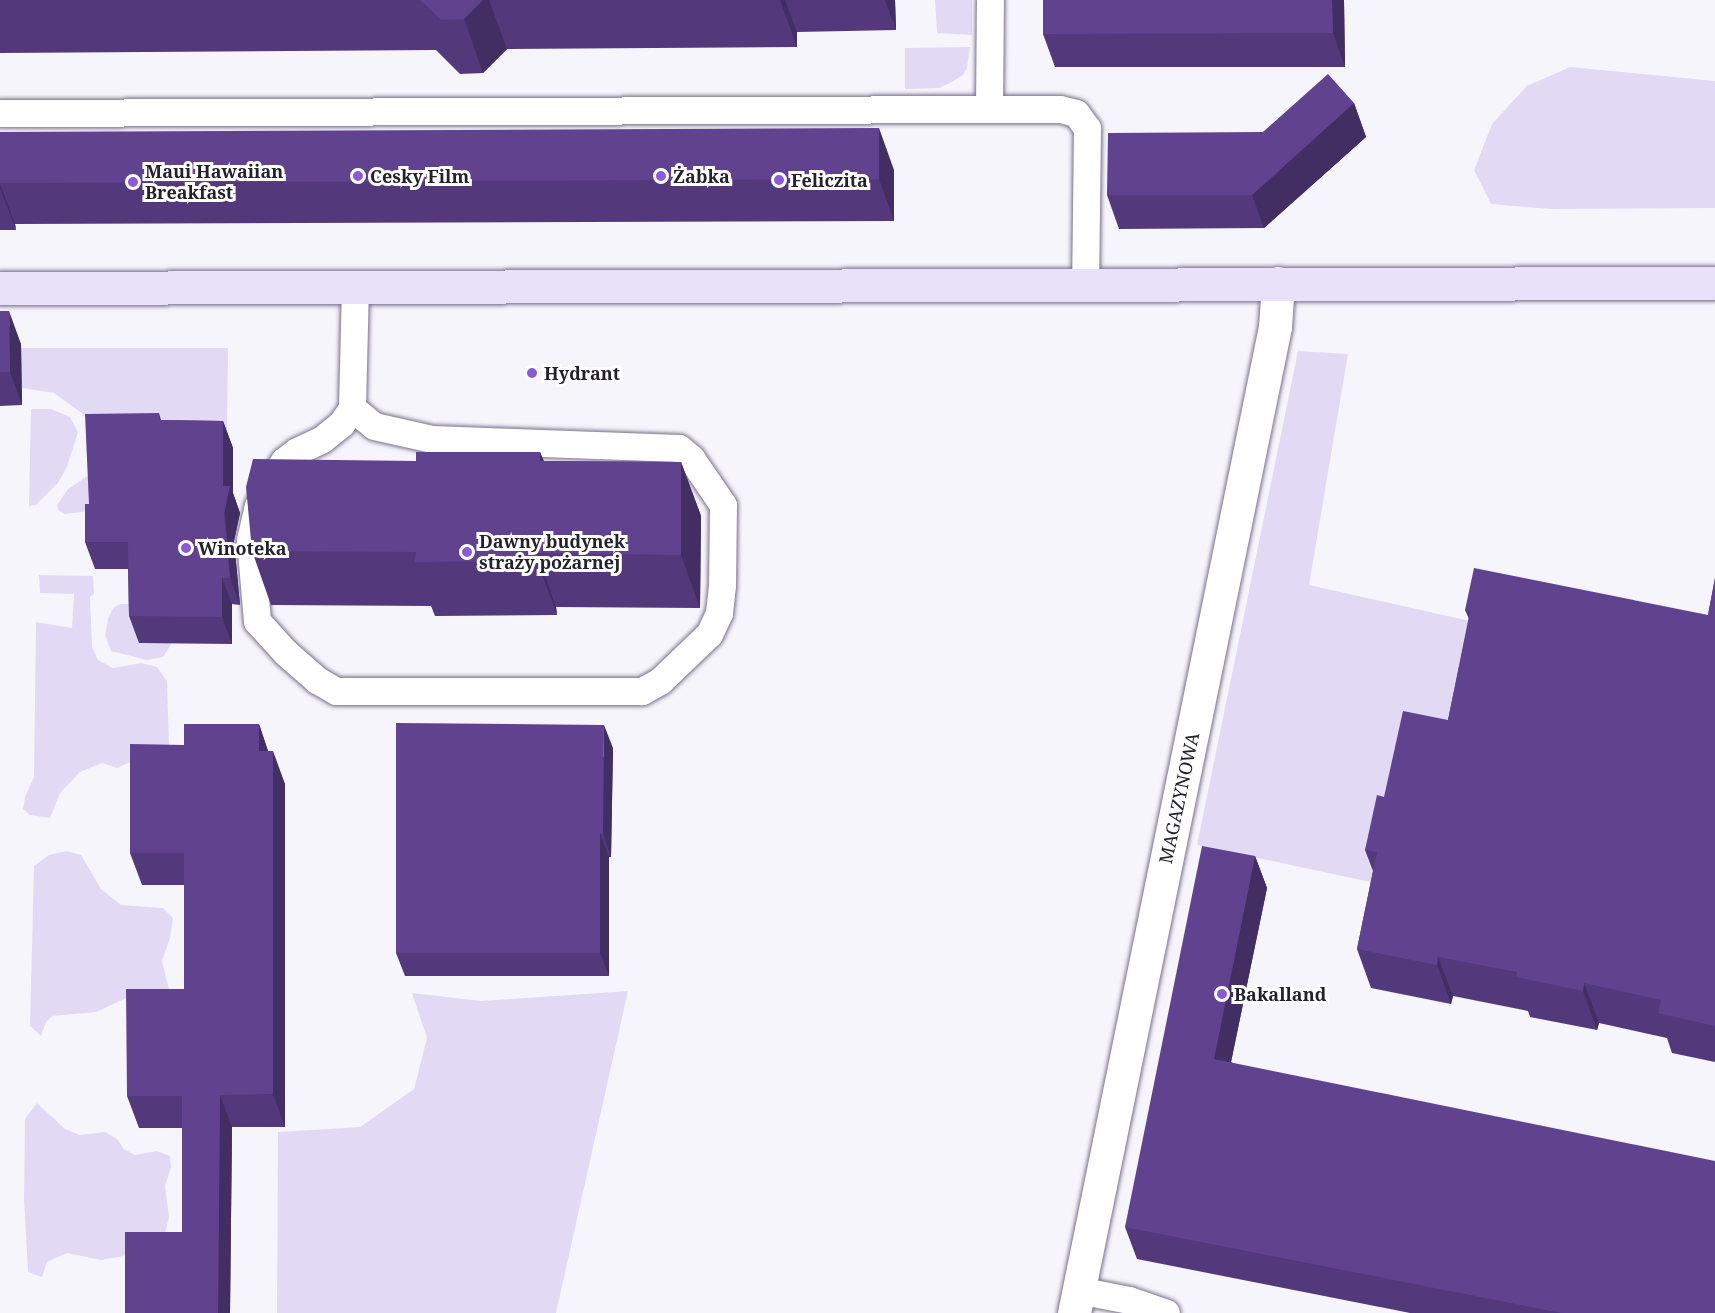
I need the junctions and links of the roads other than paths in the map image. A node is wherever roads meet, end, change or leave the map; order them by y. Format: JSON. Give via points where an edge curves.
{"nodes":[{"id":1,"x":990,"y":0,"type":"edge"},
{"id":2,"x":989,"y":109,"type":"junction"},
{"id":3,"x":0,"y":113,"type":"edge"},
{"id":4,"x":1278,"y":283,"type":"junction"},
{"id":5,"x":1715,"y":283,"type":"edge"},
{"id":6,"x":1085,"y":284,"type":"junction"},
{"id":7,"x":355,"y":287,"type":"junction"},
{"id":8,"x":0,"y":288,"type":"edge"},
{"id":9,"x":352,"y":408,"type":"junction"},
{"id":10,"x":1076,"y":1302,"type":"edge"},
{"id":11,"x":1166,"y":1313,"type":"edge"}],
"edges":[{"from":1,"to":2,"type":"lane"},
{"from":2,"to":3,"type":"lane"},
{"from":2,"to":6,"type":"lane","via":[[1060,109],[1076,113],[1087,128]]},
{"from":4,"to":5,"type":"street"},
{"from":4,"to":6,"type":"street"},
{"from":4,"to":10,"type":"street","name":"MAGAZYNOWA","via":[[1275,327]]},
{"from":6,"to":7,"type":"street"},
{"from":7,"to":8,"type":"street"},
{"from":7,"to":9,"type":"lane"},
{"from":9,"to":9,"type":"lane","via":[[341,424],[321,440],[284,461],[258,506],[250,540],[257,621],[317,680],[336,691],[642,691],[660,681],[709,634],[719,613],[723,505],[691,458],[679,448],[432,439],[374,426]]},
{"from":10,"to":11,"type":"lane","via":[[1129,1300]]}]}
